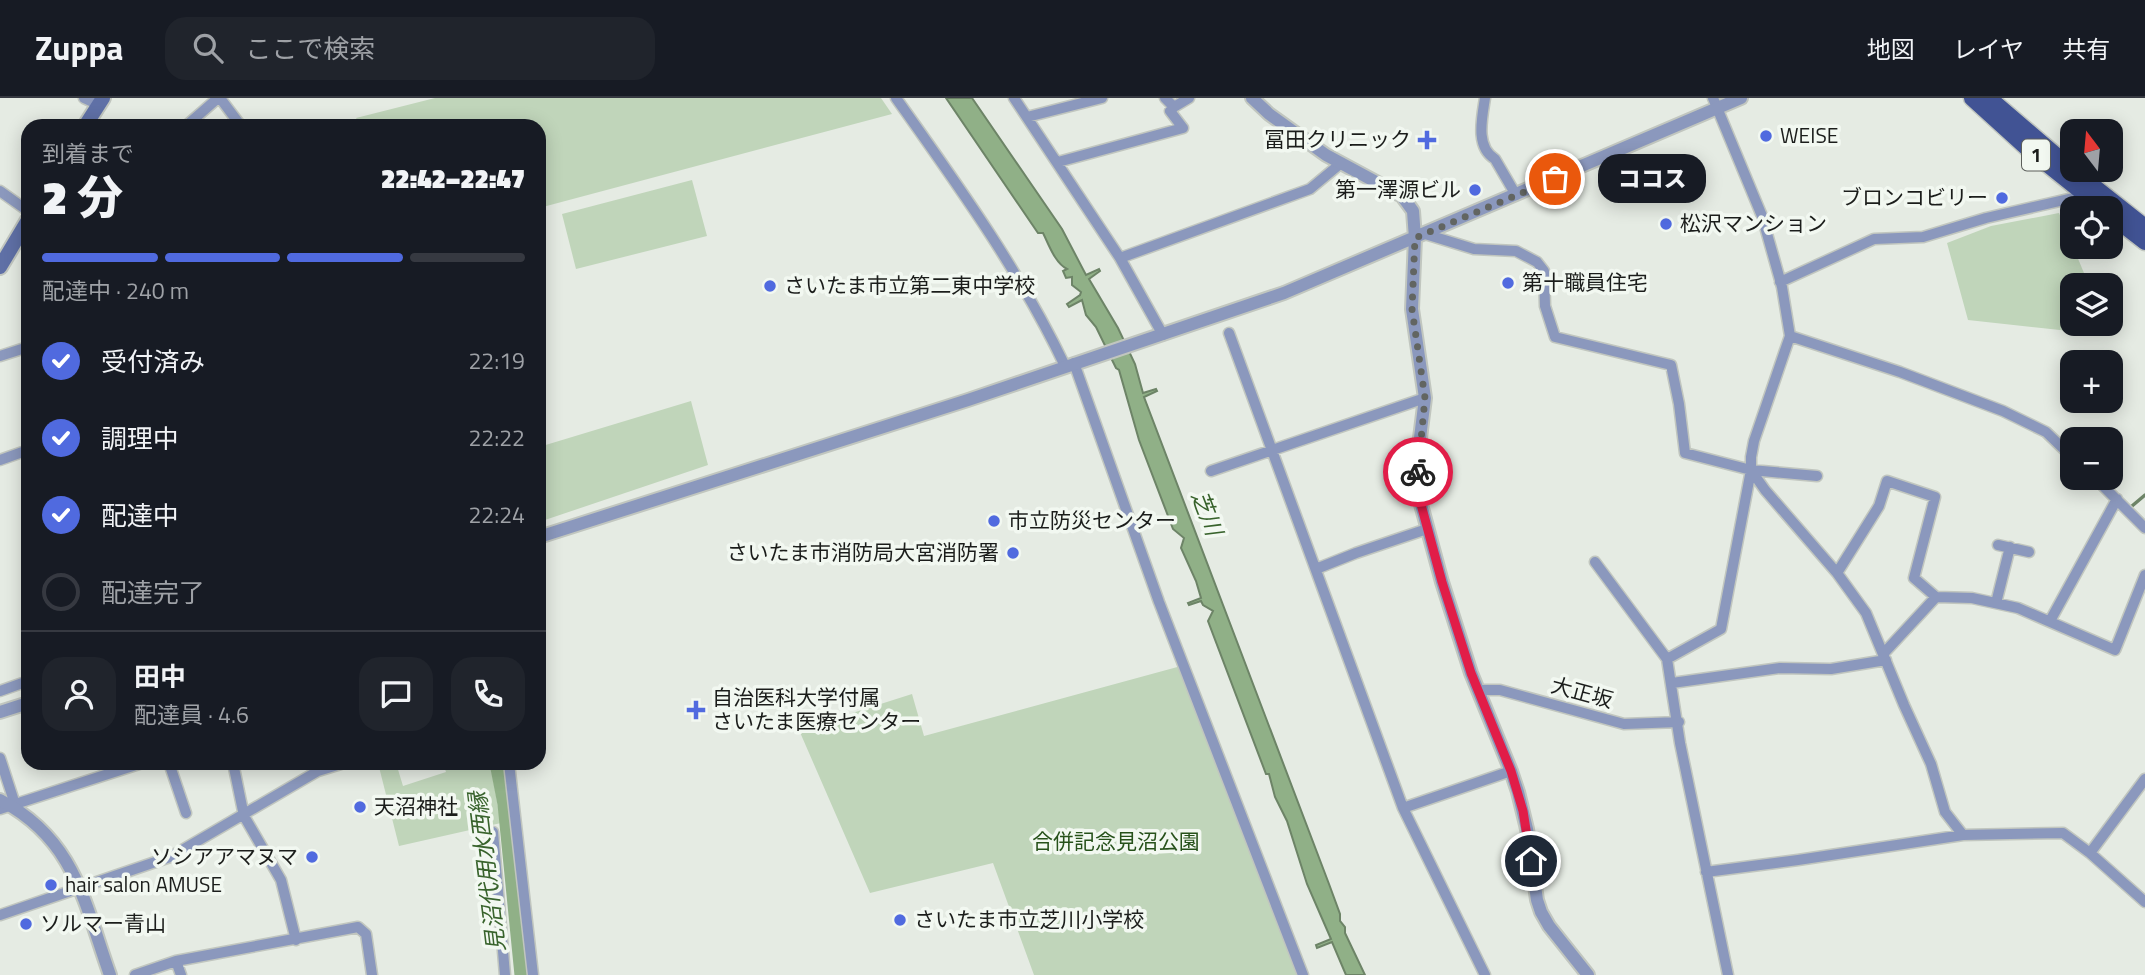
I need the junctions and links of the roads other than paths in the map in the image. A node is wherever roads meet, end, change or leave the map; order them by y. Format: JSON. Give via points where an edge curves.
{"nodes":[{"id":1,"x":84,"y":98,"type":"edge"},
{"id":2,"x":219,"y":98,"type":"edge"},
{"id":3,"x":896,"y":98,"type":"edge"},
{"id":4,"x":1014,"y":98,"type":"edge"},
{"id":5,"x":1102,"y":98,"type":"edge"},
{"id":6,"x":1165,"y":98,"type":"edge"},
{"id":7,"x":1188,"y":98,"type":"edge"},
{"id":8,"x":1252,"y":98,"type":"edge"},
{"id":9,"x":1485,"y":98,"type":"edge"},
{"id":10,"x":1741,"y":98,"type":"edge"},
{"id":11,"x":1972,"y":98,"type":"edge"},
{"id":12,"x":1989,"y":98,"type":"edge"},
{"id":13,"x":101,"y":101,"type":"edge"},
{"id":14,"x":1715,"y":103,"type":"edge"},
{"id":15,"x":1174,"y":107,"type":"junction"},
{"id":16,"x":1027,"y":117,"type":"junction"},
{"id":17,"x":89,"y":119,"type":"edge"},
{"id":18,"x":194,"y":119,"type":"edge"},
{"id":19,"x":236,"y":119,"type":"edge"},
{"id":20,"x":2060,"y":158,"type":"edge"},
{"id":21,"x":1058,"y":162,"type":"junction"},
{"id":22,"x":1340,"y":164,"type":"junction"},
{"id":23,"x":2089,"y":182,"type":"edge"},
{"id":24,"x":0,"y":191,"type":"edge"},
{"id":25,"x":1516,"y":195,"type":"junction"},
{"id":26,"x":2086,"y":195,"type":"joint"},
{"id":27,"x":21,"y":206,"type":"edge"},
{"id":28,"x":2123,"y":225,"type":"edge"},
{"id":29,"x":2145,"y":227,"type":"edge"},
{"id":30,"x":21,"y":232,"type":"edge"},
{"id":31,"x":1420,"y":236,"type":"junction"},
{"id":32,"x":2145,"y":242,"type":"edge"},
{"id":33,"x":1120,"y":258,"type":"junction"},
{"id":34,"x":0,"y":267,"type":"edge"},
{"id":35,"x":1780,"y":282,"type":"junction"},
{"id":36,"x":1229,"y":333,"type":"dead end"},
{"id":37,"x":1790,"y":336,"type":"junction"},
{"id":38,"x":1158,"y":337,"type":"junction"},
{"id":39,"x":21,"y":348,"type":"edge"},
{"id":40,"x":0,"y":356,"type":"edge"},
{"id":41,"x":1074,"y":364,"type":"junction"},
{"id":42,"x":1425,"y":398,"type":"junction"},
{"id":43,"x":2060,"y":445,"type":"edge"},
{"id":44,"x":1271,"y":450,"type":"junction"},
{"id":45,"x":21,"y":452,"type":"edge"},
{"id":46,"x":0,"y":458,"type":"edge"},
{"id":47,"x":1751,"y":470,"type":"junction"},
{"id":48,"x":1211,"y":471,"type":"dead end"},
{"id":49,"x":1818,"y":476,"type":"dead end"},
{"id":50,"x":2108,"y":490,"type":"edge"},
{"id":51,"x":2117,"y":499,"type":"junction"},
{"id":52,"x":2145,"y":528,"type":"edge"},
{"id":53,"x":1427,"y":529,"type":"junction"},
{"id":54,"x":546,"y":535,"type":"edge"},
{"id":55,"x":1998,"y":545,"type":"dead end"},
{"id":56,"x":2010,"y":547,"type":"junction"},
{"id":57,"x":2029,"y":552,"type":"dead end"},
{"id":58,"x":1595,"y":562,"type":"dead end"},
{"id":59,"x":1316,"y":569,"type":"junction"},
{"id":60,"x":1837,"y":573,"type":"junction"},
{"id":61,"x":2145,"y":575,"type":"edge"},
{"id":62,"x":1936,"y":597,"type":"junction"},
{"id":63,"x":1996,"y":603,"type":"junction"},
{"id":64,"x":2050,"y":621,"type":"junction"},
{"id":65,"x":1885,"y":657,"type":"junction"},
{"id":66,"x":1667,"y":659,"type":"junction"},
{"id":67,"x":1672,"y":683,"type":"junction"},
{"id":68,"x":21,"y":684,"type":"edge"},
{"id":69,"x":1478,"y":690,"type":"junction"},
{"id":70,"x":0,"y":691,"type":"edge"},
{"id":71,"x":21,"y":705,"type":"edge"},
{"id":72,"x":0,"y":712,"type":"edge"},
{"id":73,"x":1678,"y":722,"type":"junction"},
{"id":74,"x":0,"y":758,"type":"edge"},
{"id":75,"x":119,"y":770,"type":"edge"},
{"id":76,"x":171,"y":770,"type":"edge"},
{"id":77,"x":234,"y":770,"type":"edge"},
{"id":78,"x":321,"y":770,"type":"edge"},
{"id":79,"x":510,"y":770,"type":"edge"},
{"id":80,"x":1511,"y":771,"type":"junction"},
{"id":81,"x":2145,"y":779,"type":"edge"},
{"id":82,"x":4,"y":805,"type":"edge"},
{"id":83,"x":1403,"y":808,"type":"junction"},
{"id":84,"x":186,"y":813,"type":"dead end"},
{"id":85,"x":244,"y":816,"type":"junction"},
{"id":86,"x":493,"y":832,"type":"dead end"},
{"id":87,"x":1963,"y":835,"type":"junction"},
{"id":88,"x":2090,"y":853,"type":"junction"},
{"id":89,"x":1706,"y":872,"type":"junction"},
{"id":90,"x":79,"y":887,"type":"junction"},
{"id":91,"x":2145,"y":901,"type":"edge"},
{"id":92,"x":0,"y":915,"type":"edge"},
{"id":93,"x":296,"y":940,"type":"junction"},
{"id":94,"x":176,"y":961,"type":"junction"},
{"id":95,"x":110,"y":975,"type":"edge"},
{"id":96,"x":135,"y":975,"type":"edge"},
{"id":97,"x":181,"y":975,"type":"edge"},
{"id":98,"x":372,"y":975,"type":"edge"},
{"id":99,"x":505,"y":975,"type":"edge"},
{"id":100,"x":530,"y":975,"type":"edge"},
{"id":101,"x":1303,"y":975,"type":"edge"},
{"id":102,"x":1485,"y":975,"type":"edge"},
{"id":103,"x":1588,"y":975,"type":"edge"},
{"id":104,"x":1728,"y":975,"type":"edge"}],
"edges":[{"from":1,"to":13,"type":"street"},
{"from":2,"to":18,"type":"street"},
{"from":2,"to":19,"type":"street"},
{"from":3,"to":41,"type":"street","via":[[962,190]]},
{"from":4,"to":16,"type":"street"},
{"from":5,"to":16,"type":"street"},
{"from":6,"to":15,"type":"street"},
{"from":7,"to":15,"type":"street"},
{"from":8,"to":22,"type":"street"},
{"from":9,"to":25,"type":"street","via":[[1480,132]]},
{"from":10,"to":14,"type":"street"},
{"from":11,"to":26,"type":"main road","number":"1"},
{"from":12,"to":20,"type":"main road","number":"1"},
{"from":13,"to":17,"type":"main road"},
{"from":14,"to":25,"type":"street"},
{"from":14,"to":35,"type":"street","via":[[1762,216]]},
{"from":15,"to":21,"type":"street","via":[[1170,111],[1184,128]]},
{"from":16,"to":21,"type":"street"},
{"from":21,"to":33,"type":"street"},
{"from":22,"to":31,"type":"street","via":[[1402,196],[1413,211]]},
{"from":22,"to":33,"type":"street","via":[[1310,189]]},
{"from":23,"to":29,"type":"main road","number":"1"},
{"from":24,"to":27,"type":"street"},
{"from":25,"to":31,"type":"street"},
{"from":26,"to":35,"type":"street","via":[[1923,237],[1874,239]]},
{"from":28,"to":32,"type":"main road"},
{"from":30,"to":34,"type":"main road"},
{"from":31,"to":38,"type":"street","via":[[1284,293]]},
{"from":31,"to":42,"type":"street","via":[[1412,309]]},
{"from":31,"to":47,"type":"street","via":[[1474,249],[1516,251],[1537,262],[1544,271],[1545,306],[1555,337],[1671,365],[1685,453]]},
{"from":33,"to":38,"type":"street"},
{"from":35,"to":37,"type":"street"},
{"from":36,"to":44,"type":"street"},
{"from":37,"to":43,"type":"street","via":[[2003,411],[2046,432]]},
{"from":37,"to":47,"type":"street","via":[[1754,441]]},
{"from":38,"to":41,"type":"street"},
{"from":39,"to":40,"type":"street"},
{"from":41,"to":54,"type":"street"},
{"from":41,"to":101,"type":"street","via":[[1159,602]]},
{"from":42,"to":44,"type":"street"},
{"from":42,"to":53,"type":"street","via":[[1418,477]]},
{"from":44,"to":48,"type":"street"},
{"from":44,"to":59,"type":"street"},
{"from":45,"to":46,"type":"street"},
{"from":47,"to":49,"type":"street"},
{"from":47,"to":60,"type":"street"},
{"from":47,"to":66,"type":"street","via":[[1721,629]]},
{"from":50,"to":51,"type":"street"},
{"from":51,"to":52,"type":"street"},
{"from":51,"to":64,"type":"street"},
{"from":53,"to":59,"type":"street"},
{"from":53,"to":69,"type":"street"},
{"from":55,"to":56,"type":"street"},
{"from":56,"to":57,"type":"street"},
{"from":56,"to":63,"type":"street"},
{"from":58,"to":66,"type":"street"},
{"from":59,"to":83,"type":"street"},
{"from":60,"to":62,"type":"street","via":[[1879,506],[1887,481],[1935,497],[1914,578]]},
{"from":60,"to":65,"type":"street","via":[[1866,613]]},
{"from":61,"to":64,"type":"street","via":[[2115,650]]},
{"from":62,"to":63,"type":"street"},
{"from":62,"to":65,"type":"street"},
{"from":63,"to":64,"type":"street"},
{"from":65,"to":67,"type":"street","via":[[1831,669],[1780,668]]},
{"from":65,"to":87,"type":"street","via":[[1931,764],[1945,812]]},
{"from":66,"to":67,"type":"street"},
{"from":67,"to":73,"type":"street"},
{"from":68,"to":70,"type":"street"},
{"from":69,"to":73,"type":"street","name":"大正坂","via":[[1500,690],[1624,724]]},
{"from":69,"to":80,"type":"street"},
{"from":71,"to":72,"type":"street"},
{"from":73,"to":89,"type":"street"},
{"from":74,"to":82,"type":"street","via":[[13,798]]},
{"from":75,"to":82,"type":"street"},
{"from":76,"to":84,"type":"street"},
{"from":77,"to":85,"type":"street"},
{"from":78,"to":85,"type":"street"},
{"from":79,"to":100,"type":"street"},
{"from":80,"to":83,"type":"street"},
{"from":80,"to":103,"type":"street","via":[[1527,828],[1541,912]]},
{"from":81,"to":88,"type":"street"},
{"from":82,"to":90,"type":"street","via":[[29,817],[55,842]]},
{"from":83,"to":102,"type":"street"},
{"from":85,"to":90,"type":"street","via":[[170,857]]},
{"from":85,"to":93,"type":"street","via":[[282,880]]},
{"from":86,"to":99,"type":"street"},
{"from":87,"to":88,"type":"street","via":[[2063,833]]},
{"from":87,"to":89,"type":"street"},
{"from":88,"to":91,"type":"street"},
{"from":89,"to":104,"type":"street"},
{"from":90,"to":92,"type":"street"},
{"from":90,"to":95,"type":"street"},
{"from":93,"to":94,"type":"street"},
{"from":93,"to":98,"type":"street","via":[[358,926],[366,934]]},
{"from":94,"to":96,"type":"street"},
{"from":94,"to":97,"type":"street"}]}
